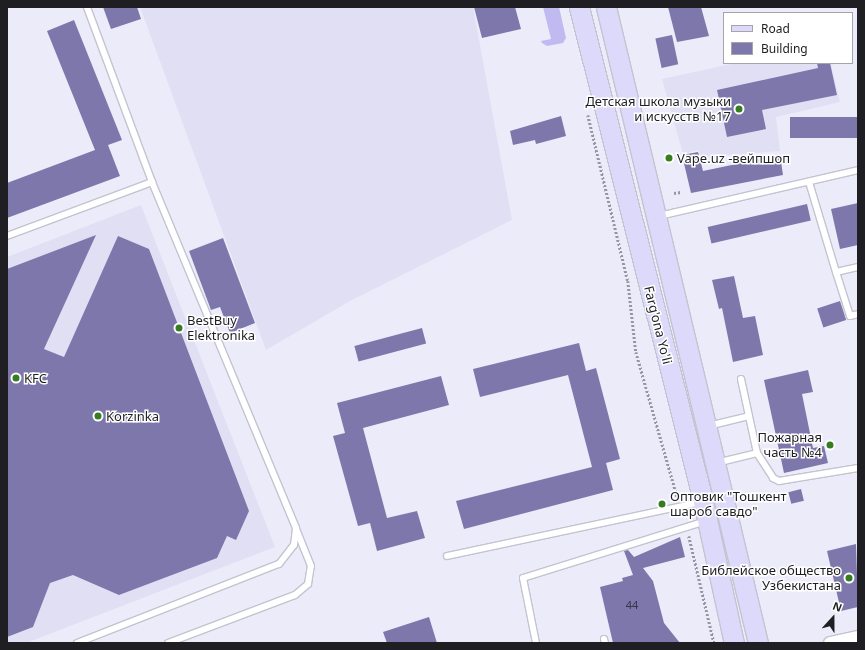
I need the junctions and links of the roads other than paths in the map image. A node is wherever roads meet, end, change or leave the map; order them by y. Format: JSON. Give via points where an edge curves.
{"nodes":[{"id":1,"x":87,"y":7,"type":"edge"},
{"id":2,"x":579,"y":7,"type":"edge"},
{"id":3,"x":606,"y":7,"type":"edge"},
{"id":4,"x":858,"y":170,"type":"edge"},
{"id":5,"x":152,"y":182,"type":"junction"},
{"id":6,"x":810,"y":182,"type":"junction"},
{"id":7,"x":656,"y":216,"type":"junction"},
{"id":8,"x":7,"y":236,"type":"edge"},
{"id":9,"x":858,"y":267,"type":"edge"},
{"id":10,"x":836,"y":272,"type":"junction"},
{"id":11,"x":858,"y":314,"type":"edge"},
{"id":12,"x":741,"y":380,"type":"dead end"},
{"id":13,"x":749,"y":416,"type":"junction"},
{"id":14,"x":706,"y":426,"type":"junction"},
{"id":15,"x":757,"y":453,"type":"junction"},
{"id":16,"x":715,"y":464,"type":"junction"},
{"id":17,"x":858,"y":468,"type":"edge"},
{"id":18,"x":703,"y":501,"type":"junction"},
{"id":19,"x":707,"y":520,"type":"junction"},
{"id":20,"x":296,"y":528,"type":"junction"},
{"id":21,"x":446,"y":556,"type":"dead end"},
{"id":22,"x":858,"y":637,"type":"edge"},
{"id":23,"x":77,"y":643,"type":"edge"},
{"id":24,"x":168,"y":643,"type":"edge"},
{"id":25,"x":536,"y":643,"type":"edge"},
{"id":26,"x":734,"y":643,"type":"edge"},
{"id":27,"x":758,"y":643,"type":"edge"},
{"id":28,"x":830,"y":643,"type":"edge"}],
"edges":[{"from":1,"to":5,"type":"lane"},
{"from":2,"to":18,"type":"main road","name":"Farg'ona Yo'li"},
{"from":3,"to":7,"type":"main road","name":"Farg'ona Yo'li"},
{"from":4,"to":6,"type":"lane"},
{"from":5,"to":8,"type":"lane"},
{"from":5,"to":20,"type":"lane"},
{"from":6,"to":7,"type":"lane"},
{"from":6,"to":10,"type":"lane"},
{"from":7,"to":14,"type":"main road","name":"Farg'ona Yo'li"},
{"from":9,"to":10,"type":"lane"},
{"from":10,"to":11,"type":"lane","via":[[850,316]]},
{"from":12,"to":13,"type":"lane"},
{"from":13,"to":14,"type":"lane"},
{"from":13,"to":15,"type":"lane"},
{"from":14,"to":16,"type":"main road","name":"Farg'ona Yo'li"},
{"from":15,"to":16,"type":"lane"},
{"from":15,"to":17,"type":"lane","via":[[767,473],[779,480]]},
{"from":16,"to":27,"type":"main road","name":"Farg'ona Yo'li"},
{"from":18,"to":19,"type":"main road","name":"Farg'ona Yo'li"},
{"from":18,"to":21,"type":"lane","via":[[681,508]]},
{"from":19,"to":25,"type":"lane","via":[[523,578]]},
{"from":19,"to":26,"type":"main road","name":"Farg'ona Yo'li"},
{"from":20,"to":23,"type":"lane","via":[[294,546],[279,564]]},
{"from":20,"to":24,"type":"lane","via":[[311,566],[308,584],[295,595]]},
{"from":22,"to":28,"type":"street"}]}
